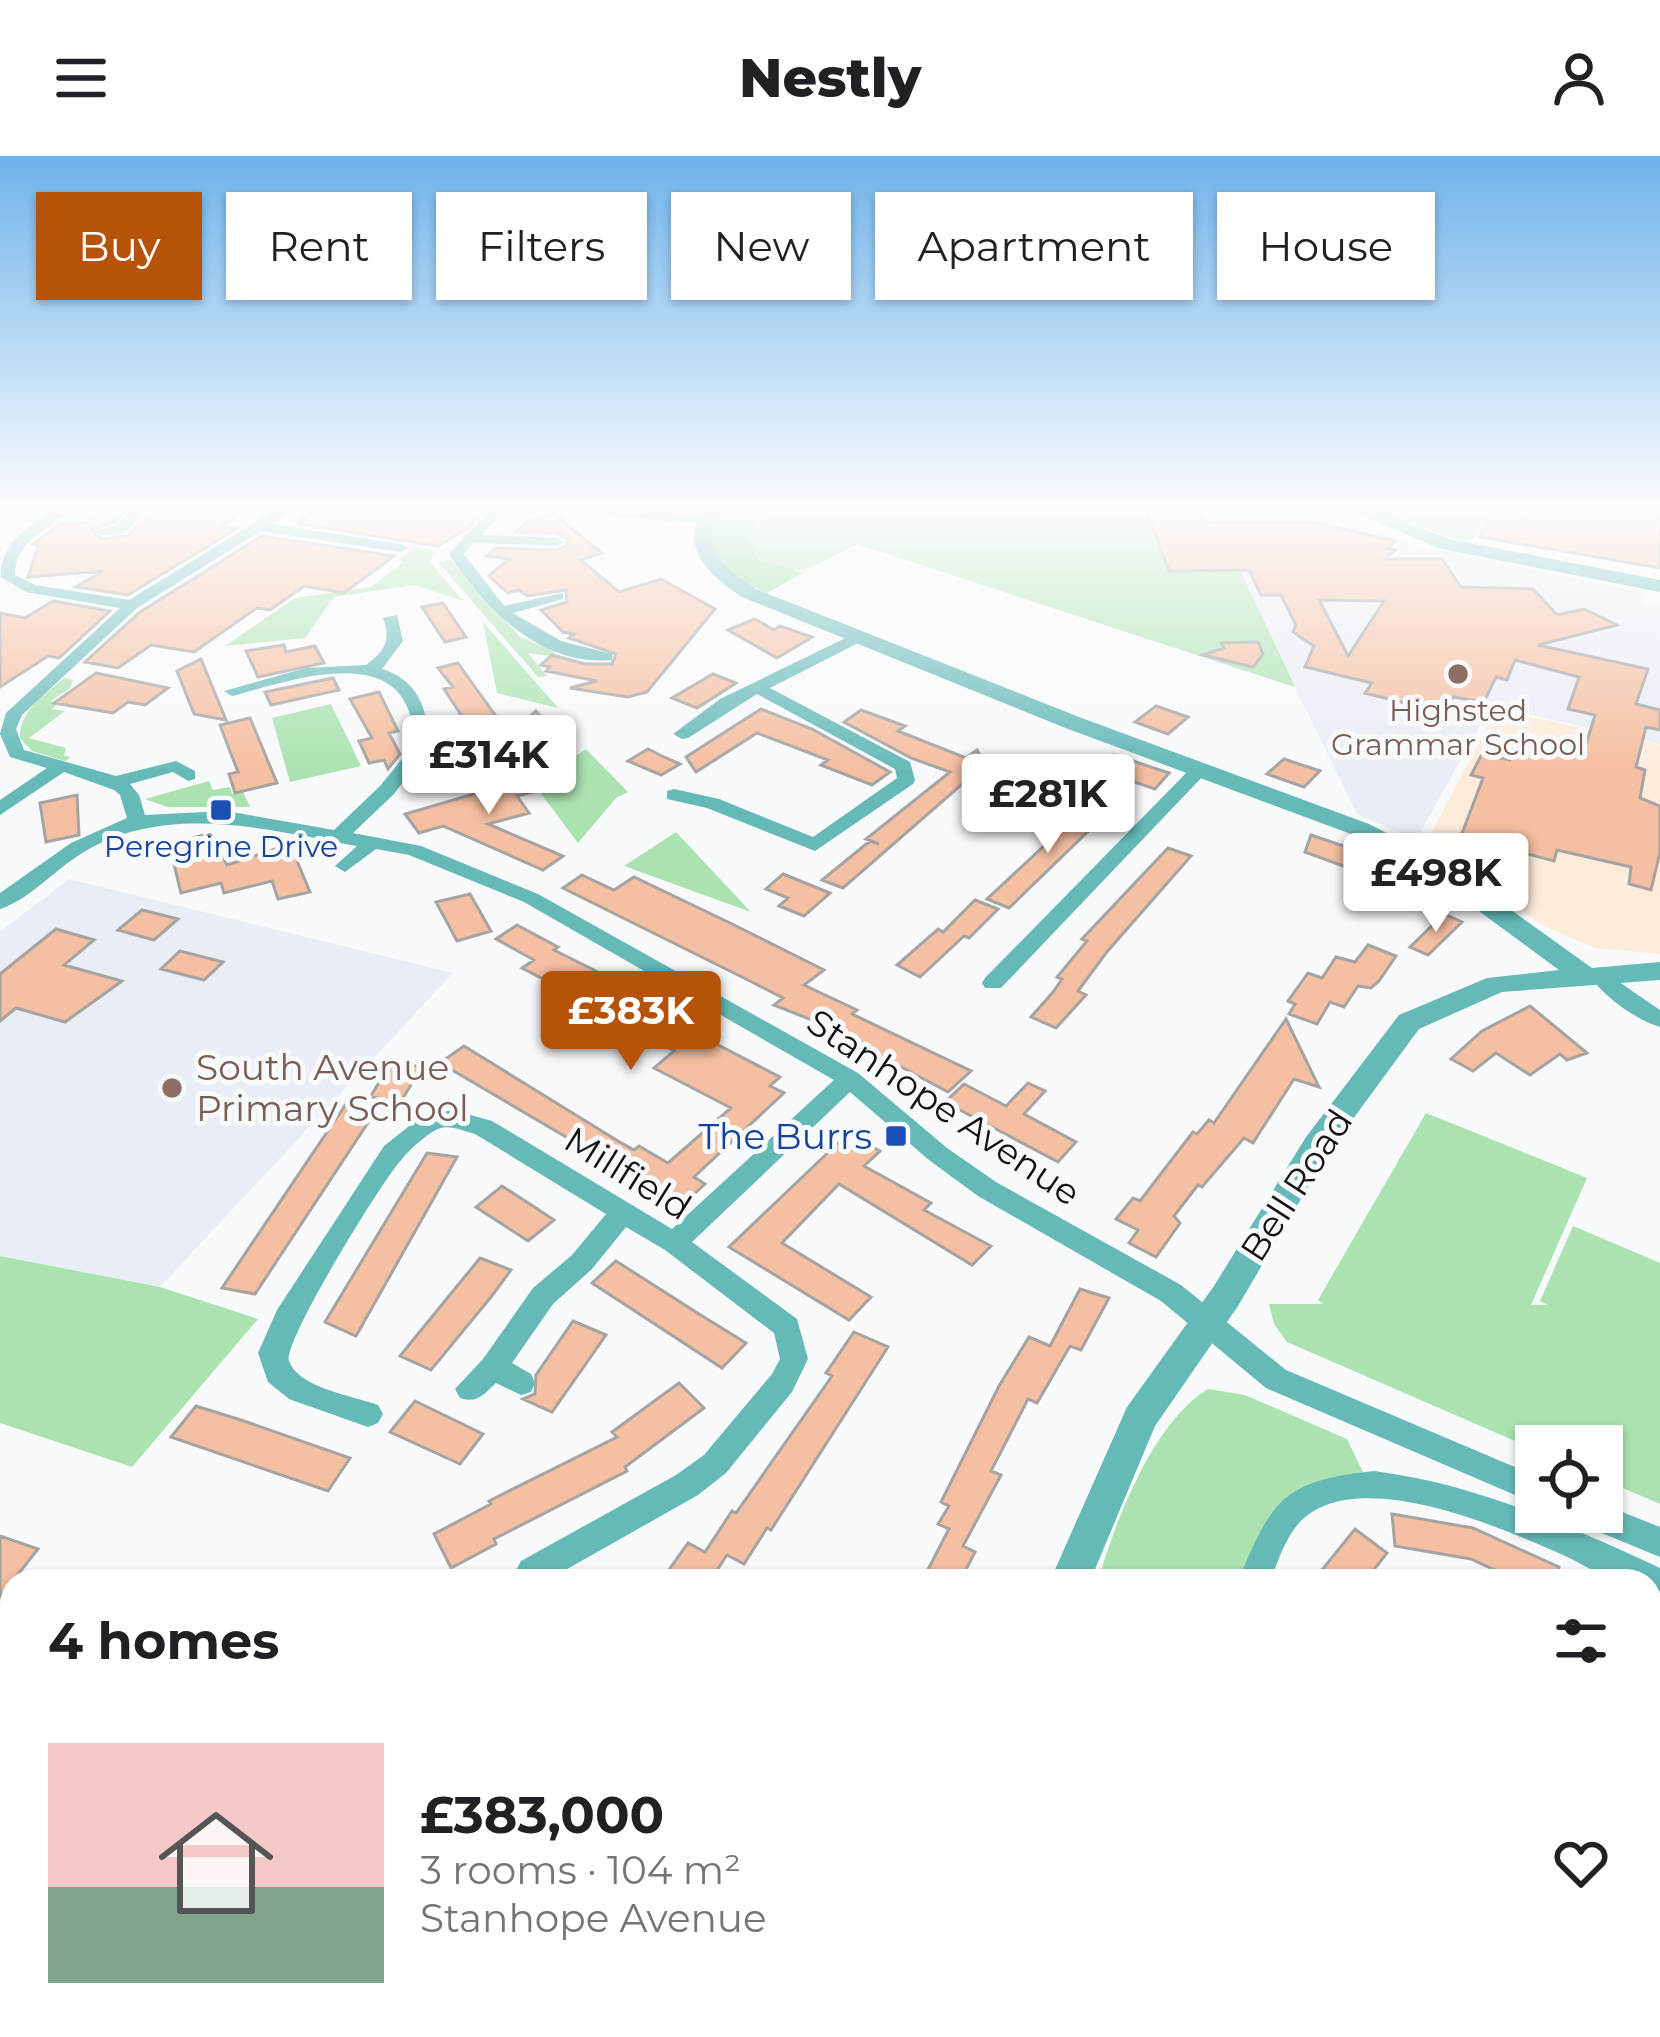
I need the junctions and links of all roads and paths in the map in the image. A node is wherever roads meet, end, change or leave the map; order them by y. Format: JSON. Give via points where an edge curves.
{"nodes":[{"id":1,"x":81,"y":596,"type":"edge"},
{"id":2,"x":147,"y":596,"type":"edge"},
{"id":3,"x":491,"y":596,"type":"edge"},
{"id":4,"x":757,"y":596,"type":"edge"},
{"id":5,"x":550,"y":601,"type":"dead end"},
{"id":6,"x":132,"y":605,"type":"junction"},
{"id":7,"x":503,"y":610,"type":"junction"},
{"id":8,"x":392,"y":618,"type":"dead end"},
{"id":9,"x":860,"y":636,"type":"junction"},
{"id":10,"x":606,"y":657,"type":"dead end"},
{"id":11,"x":371,"y":669,"type":"junction"},
{"id":12,"x":758,"y":688,"type":"junction"},
{"id":13,"x":232,"y":691,"type":"dead end"},
{"id":14,"x":4,"y":730,"type":"edge"},
{"id":15,"x":682,"y":734,"type":"dead end"},
{"id":16,"x":510,"y":740,"type":"dead end"},
{"id":17,"x":420,"y":748,"type":"junction"},
{"id":18,"x":57,"y":769,"type":"junction"},
{"id":19,"x":1199,"y":770,"type":"junction"},
{"id":20,"x":188,"y":775,"type":"dead end"},
{"id":21,"x":115,"y":782,"type":"junction"},
{"id":22,"x":674,"y":795,"type":"dead end"},
{"id":23,"x":0,"y":809,"type":"edge"},
{"id":24,"x":136,"y":821,"type":"junction"},
{"id":25,"x":339,"y":836,"type":"junction"},
{"id":26,"x":374,"y":841,"type":"junction"},
{"id":27,"x":343,"y":866,"type":"dead end"},
{"id":28,"x":0,"y":903,"type":"edge"},
{"id":29,"x":1516,"y":928,"type":"junction"},
{"id":30,"x":1660,"y":970,"type":"edge"},
{"id":31,"x":1592,"y":976,"type":"junction"},
{"id":32,"x":1523,"y":981,"type":"junction"},
{"id":33,"x":994,"y":983,"type":"dead end"},
{"id":34,"x":1660,"y":1020,"type":"edge"},
{"id":35,"x":850,"y":1079,"type":"junction"},
{"id":36,"x":624,"y":1211,"type":"junction"},
{"id":37,"x":674,"y":1244,"type":"junction"},
{"id":38,"x":1208,"y":1322,"type":"junction"},
{"id":39,"x":493,"y":1366,"type":"junction"},
{"id":40,"x":520,"y":1383,"type":"dead end"},
{"id":41,"x":470,"y":1390,"type":"dead end"},
{"id":42,"x":368,"y":1414,"type":"dead end"},
{"id":43,"x":1515,"y":1481,"type":"edge"},
{"id":44,"x":1623,"y":1527,"type":"edge"},
{"id":45,"x":1660,"y":1542,"type":"edge"},
{"id":46,"x":537,"y":1569,"type":"edge"},
{"id":47,"x":1075,"y":1569,"type":"edge"},
{"id":48,"x":1260,"y":1569,"type":"edge"},
{"id":49,"x":1625,"y":1569,"type":"edge"}],
"edges":[{"from":1,"to":6,"type":"street"},
{"from":2,"to":6,"type":"street"},
{"from":3,"to":7,"type":"street"},
{"from":4,"to":9,"type":"street"},
{"from":5,"to":7,"type":"street"},
{"from":6,"to":14,"type":"street"},
{"from":7,"to":10,"type":"street","via":[[546,644]]},
{"from":8,"to":11,"type":"street","via":[[395,646]]},
{"from":9,"to":12,"type":"street"},
{"from":9,"to":19,"type":"street"},
{"from":11,"to":13,"type":"street"},
{"from":11,"to":17,"type":"street","via":[[410,697]]},
{"from":12,"to":15,"type":"street"},
{"from":12,"to":22,"type":"street","via":[[904,766],[906,780],[814,845],[712,802]]},
{"from":14,"to":18,"type":"street","via":[[16,753]]},
{"from":16,"to":17,"type":"street"},
{"from":17,"to":25,"type":"street"},
{"from":18,"to":21,"type":"street"},
{"from":18,"to":23,"type":"street"},
{"from":19,"to":29,"type":"street","via":[[1380,838],[1435,867]]},
{"from":19,"to":33,"type":"street"},
{"from":20,"to":21,"type":"street","via":[[176,766]]},
{"from":21,"to":24,"type":"street","via":[[130,793]]},
{"from":24,"to":25,"type":"street","name":"Stanhope Avenue","via":[[226,817]]},
{"from":24,"to":28,"type":"street","name":"Stanhope Avenue"},
{"from":25,"to":26,"type":"street","name":"Stanhope Avenue"},
{"from":26,"to":27,"type":"street"},
{"from":26,"to":35,"type":"street","name":"Stanhope Avenue","via":[[531,898]]},
{"from":29,"to":31,"type":"street"},
{"from":29,"to":32,"type":"street"},
{"from":30,"to":31,"type":"street","name":"Bell Road"},
{"from":31,"to":32,"type":"street","name":"Bell Road"},
{"from":31,"to":34,"type":"street"},
{"from":32,"to":38,"type":"street","name":"Bell Road","via":[[1483,988],[1409,1022],[1316,1145]]},
{"from":35,"to":37,"type":"street"},
{"from":35,"to":38,"type":"street","name":"Stanhope Avenue","via":[[987,1189]]},
{"from":36,"to":37,"type":"street","name":"Millfield"},
{"from":36,"to":39,"type":"street","via":[[543,1296]]},
{"from":36,"to":42,"type":"street","name":"Millfield","via":[[483,1127],[452,1119],[412,1133],[286,1318],[272,1353],[278,1374],[299,1390]]},
{"from":37,"to":46,"type":"street","name":"Millfield","via":[[776,1316],[794,1342],[794,1359],[715,1464]]},
{"from":38,"to":43,"type":"street","name":"Stanhope Avenue","via":[[1276,1379]]},
{"from":38,"to":47,"type":"street","name":"Bell Road","via":[[1140,1418]]},
{"from":39,"to":40,"type":"street"},
{"from":39,"to":41,"type":"street"},
{"from":44,"to":45,"type":"street"},
{"from":48,"to":49,"type":"street","via":[[1288,1512],[1313,1494],[1377,1484],[1472,1504]]}]}
